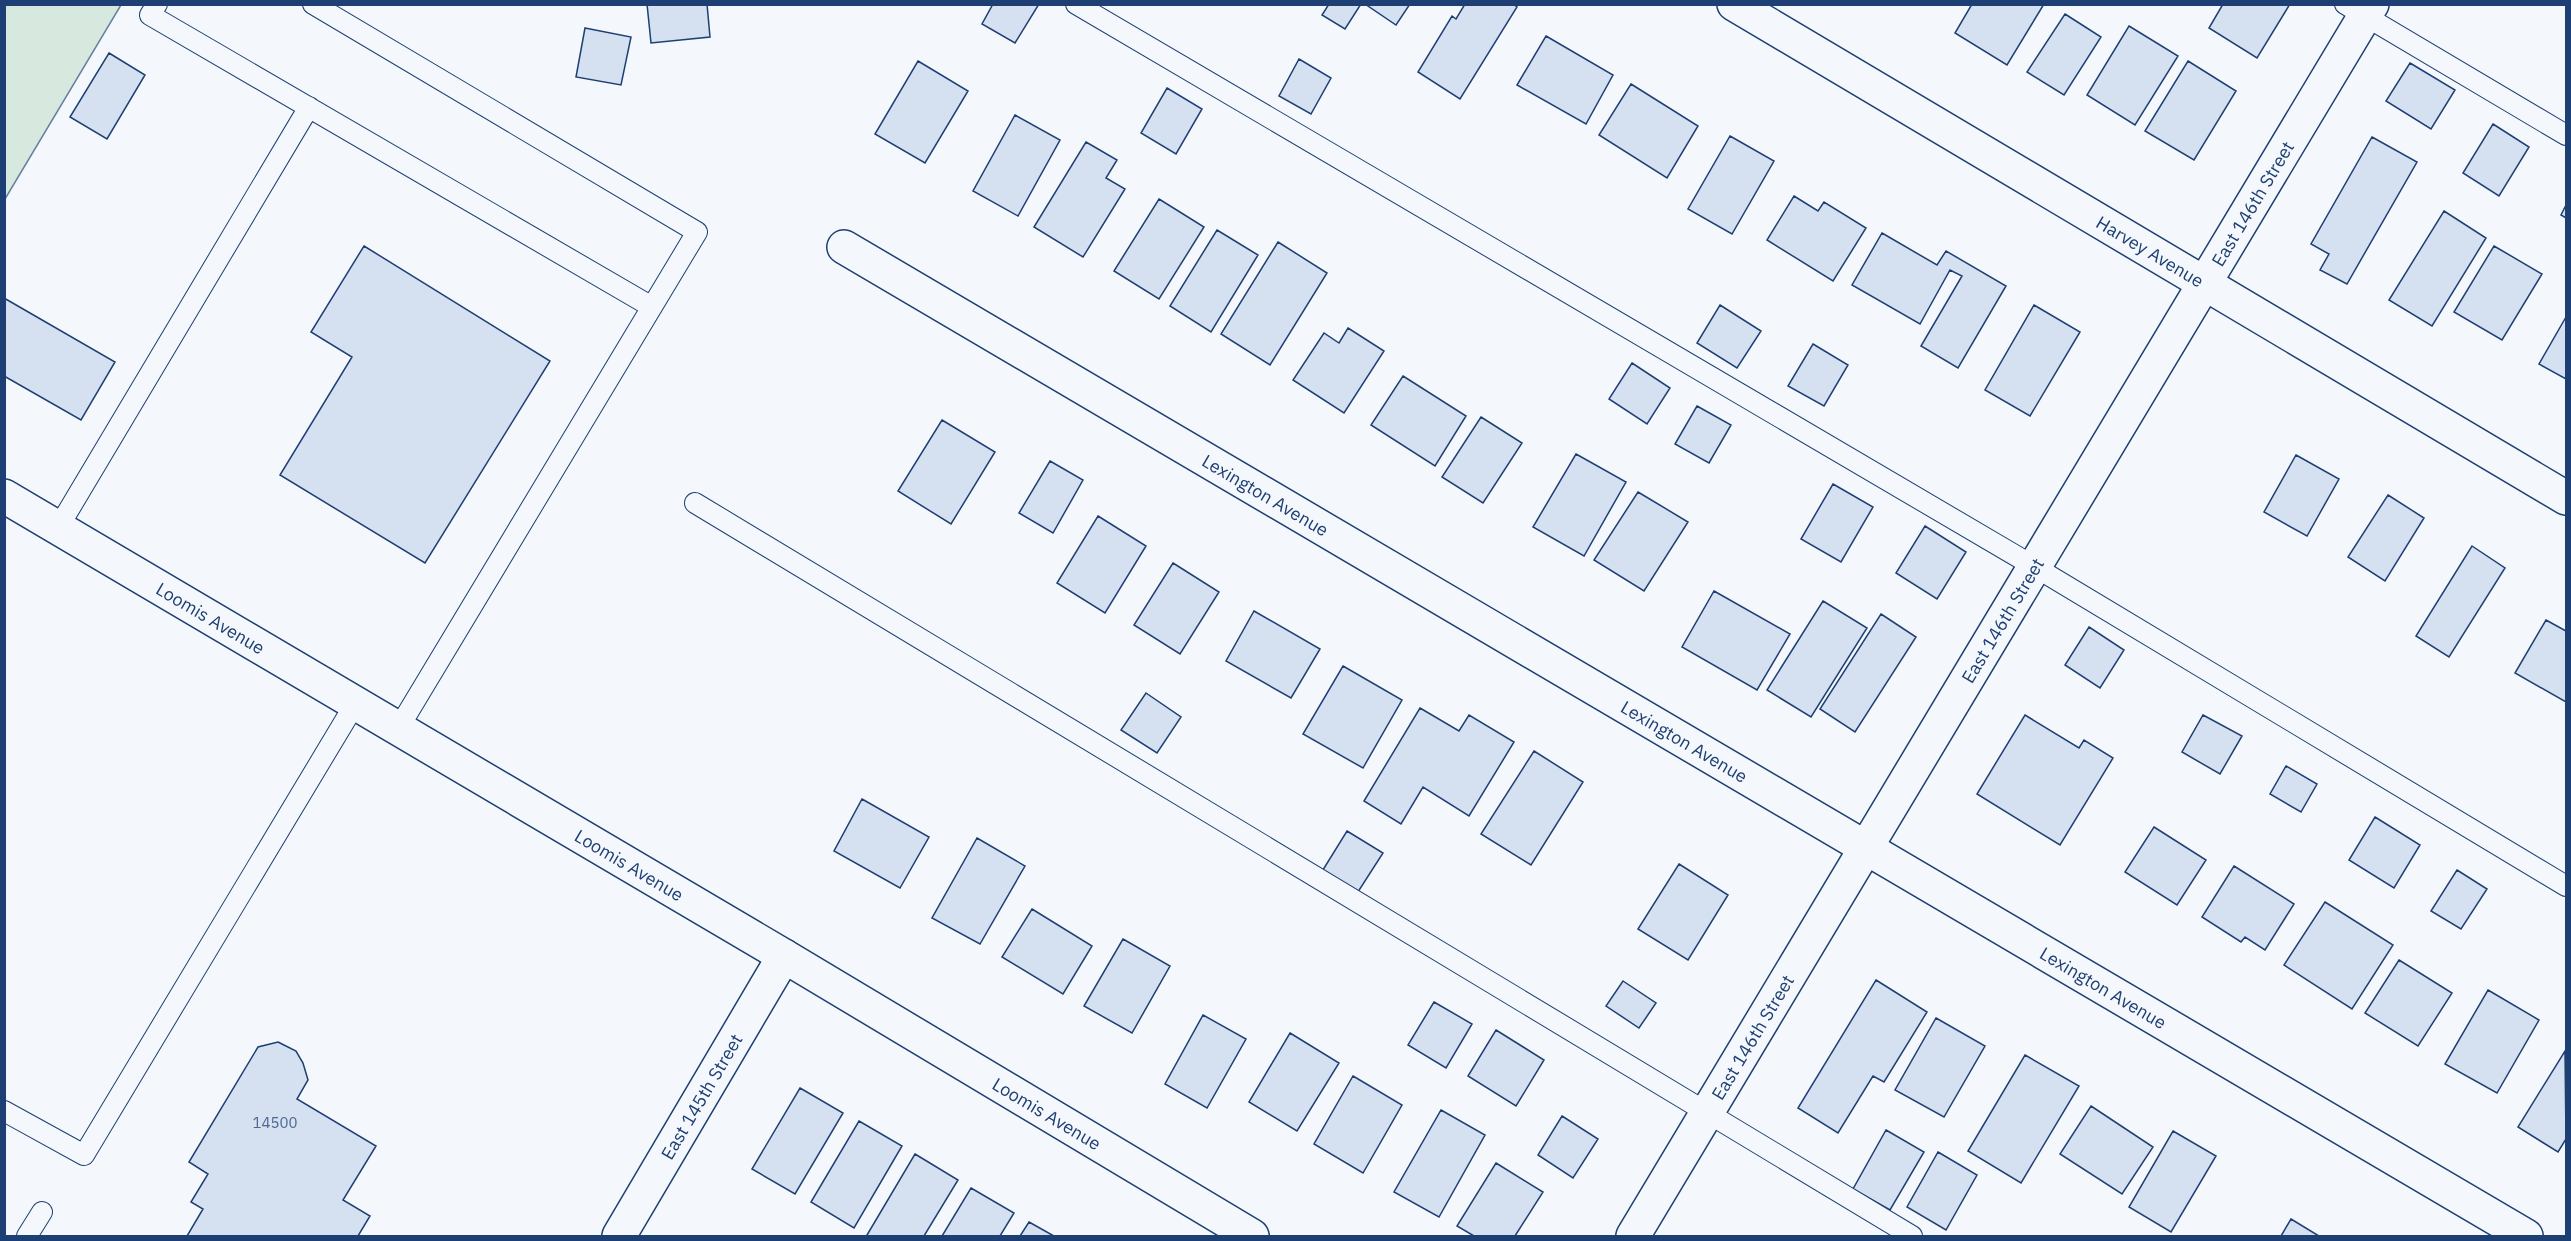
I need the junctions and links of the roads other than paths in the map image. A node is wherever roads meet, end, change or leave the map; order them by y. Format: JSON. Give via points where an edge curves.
{"nodes":[{"id":1,"x":157,"y":4,"type":"edge"},
{"id":2,"x":313,"y":4,"type":"edge"},
{"id":3,"x":1076,"y":4,"type":"edge"},
{"id":4,"x":1734,"y":4,"type":"edge"},
{"id":5,"x":2361,"y":9,"type":"edge"},
{"id":6,"x":309,"y":107,"type":"junction"},
{"id":7,"x":2566,"y":135,"type":"edge"},
{"id":8,"x":844,"y":247,"type":"dead end"},
{"id":9,"x":2204,"y":284,"type":"junction"},
{"id":10,"x":652,"y":307,"type":"junction"},
{"id":11,"x":4,"y":496,"type":"edge"},
{"id":12,"x":2566,"y":498,"type":"edge"},
{"id":13,"x":695,"y":502,"type":"dead end"},
{"id":14,"x":58,"y":528,"type":"junction"},
{"id":15,"x":2035,"y":567,"type":"junction"},
{"id":16,"x":355,"y":704,"type":"junction"},
{"id":17,"x":398,"y":729,"type":"junction"},
{"id":18,"x":1866,"y":848,"type":"junction"},
{"id":19,"x":2566,"y":886,"type":"edge"},
{"id":20,"x":784,"y":956,"type":"junction"},
{"id":21,"x":4,"y":1111,"type":"edge"},
{"id":22,"x":1707,"y":1113,"type":"junction"},
{"id":23,"x":42,"y":1212,"type":"dead end"},
{"id":24,"x":27,"y":1236,"type":"edge"},
{"id":25,"x":620,"y":1236,"type":"edge"},
{"id":26,"x":1252,"y":1236,"type":"edge"},
{"id":27,"x":1633,"y":1236,"type":"edge"},
{"id":28,"x":1912,"y":1236,"type":"edge"},
{"id":29,"x":2526,"y":1236,"type":"edge"}],
"edges":[{"from":1,"to":6,"type":"lane","via":[[150,15]]},
{"from":2,"to":10,"type":"lane","via":[[697,232]]},
{"from":3,"to":15,"type":"lane"},
{"from":4,"to":9,"type":"street","name":"Harvey Avenue"},
{"from":5,"to":7,"type":"lane"},
{"from":5,"to":9,"type":"street","name":"East 146th Street"},
{"from":6,"to":10,"type":"lane"},
{"from":6,"to":14,"type":"lane"},
{"from":8,"to":18,"type":"street","name":"Lexington Avenue"},
{"from":9,"to":12,"type":"street","name":"Harvey Avenue"},
{"from":9,"to":15,"type":"street","name":"East 146th Street"},
{"from":10,"to":17,"type":"lane"},
{"from":11,"to":14,"type":"street","name":"Loomis Avenue"},
{"from":13,"to":22,"type":"lane"},
{"from":14,"to":16,"type":"street","name":"Loomis Avenue"},
{"from":15,"to":18,"type":"street","name":"East 146th Street"},
{"from":15,"to":19,"type":"lane"},
{"from":16,"to":17,"type":"street","name":"Loomis Avenue"},
{"from":16,"to":21,"type":"lane","via":[[84,1155]]},
{"from":17,"to":20,"type":"street","name":"Loomis Avenue"},
{"from":18,"to":22,"type":"street","name":"East 146th Street"},
{"from":18,"to":29,"type":"street","name":"Lexington Avenue"},
{"from":20,"to":25,"type":"street","name":"East 145th Street"},
{"from":20,"to":26,"type":"street","name":"Loomis Avenue"},
{"from":22,"to":27,"type":"street","name":"East 146th Street"},
{"from":22,"to":28,"type":"lane"},
{"from":23,"to":24,"type":"lane"}]}
